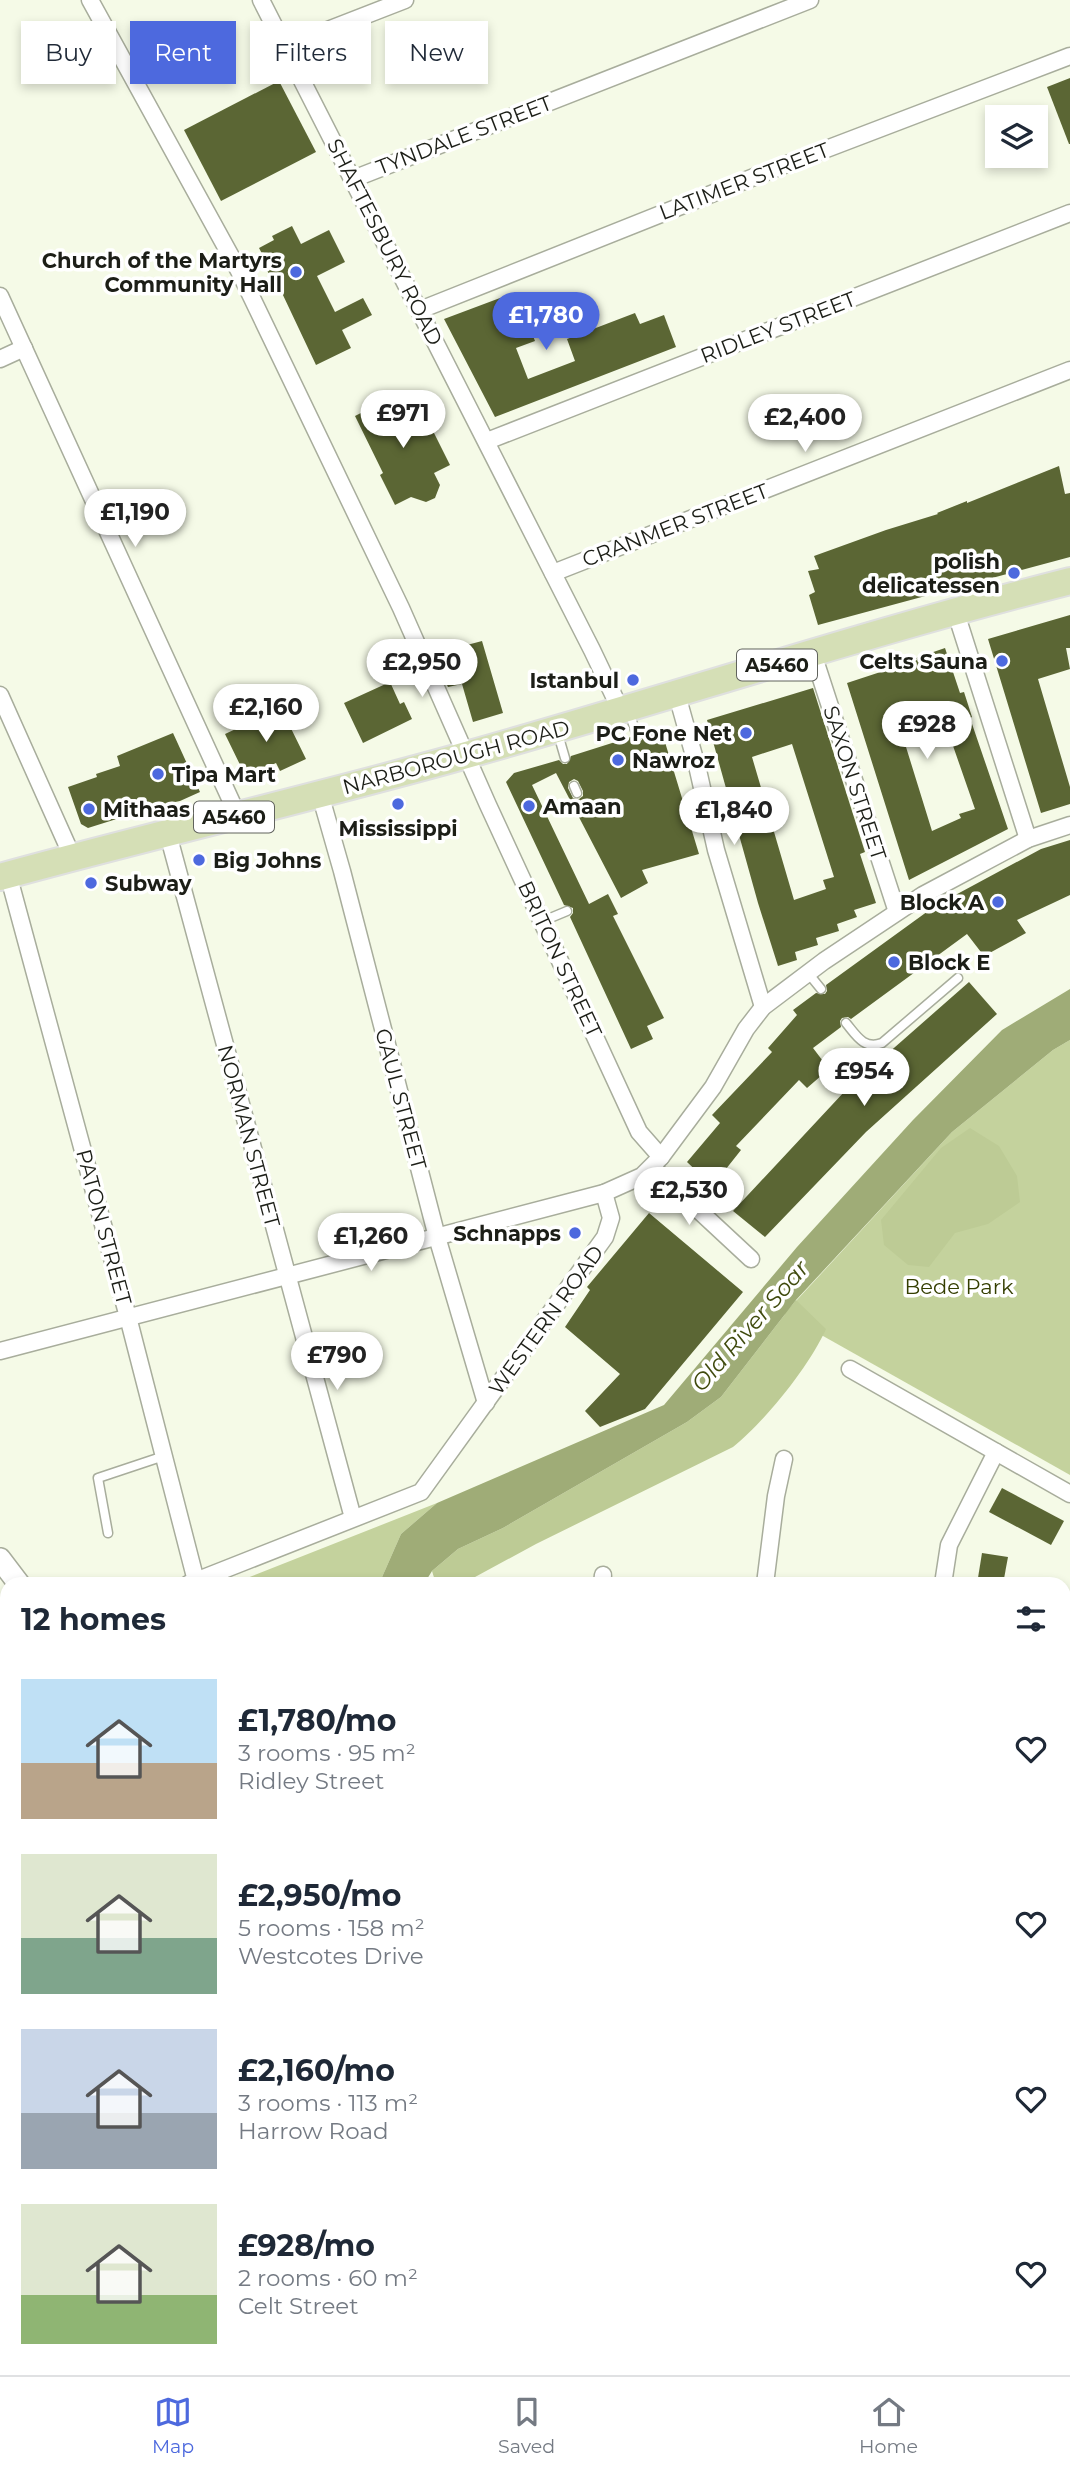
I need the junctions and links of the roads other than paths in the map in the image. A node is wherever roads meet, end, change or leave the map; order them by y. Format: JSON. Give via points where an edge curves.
{"nodes":[{"id":1,"x":90,"y":0,"type":"edge"},
{"id":2,"x":261,"y":0,"type":"edge"},
{"id":3,"x":405,"y":0,"type":"edge"},
{"id":4,"x":810,"y":0,"type":"edge"},
{"id":5,"x":271,"y":21,"type":"edge"},
{"id":6,"x":351,"y":21,"type":"edge"},
{"id":7,"x":1070,"y":55,"type":"edge"},
{"id":8,"x":303,"y":84,"type":"edge"},
{"id":9,"x":353,"y":179,"type":"junction"},
{"id":10,"x":1070,"y":213,"type":"edge"},
{"id":11,"x":0,"y":296,"type":"edge"},
{"id":12,"x":420,"y":310,"type":"junction"},
{"id":13,"x":23,"y":348,"type":"junction"},
{"id":14,"x":0,"y":359,"type":"edge"},
{"id":15,"x":1070,"y":369,"type":"edge"},
{"id":16,"x":487,"y":442,"type":"junction"},
{"id":17,"x":553,"y":572,"type":"junction"},
{"id":18,"x":1070,"y":580,"type":"edge"},
{"id":19,"x":955,"y":610,"type":"junction"},
{"id":20,"x":813,"y":654,"type":"junction"},
{"id":21,"x":0,"y":695,"type":"edge"},
{"id":22,"x":677,"y":695,"type":"junction"},
{"id":23,"x":624,"y":709,"type":"junction"},
{"id":24,"x":556,"y":730,"type":"junction"},
{"id":25,"x":637,"y":736,"type":"dead end"},
{"id":26,"x":467,"y":755,"type":"junction"},
{"id":27,"x":565,"y":758,"type":"dead end"},
{"id":28,"x":320,"y":794,"type":"junction"},
{"id":29,"x":238,"y":816,"type":"junction"},
{"id":30,"x":1070,"y":825,"type":"edge"},
{"id":31,"x":168,"y":834,"type":"junction"},
{"id":32,"x":1028,"y":839,"type":"junction"},
{"id":33,"x":72,"y":856,"type":"junction"},
{"id":34,"x":4,"y":875,"type":"edge"},
{"id":35,"x":567,"y":911,"type":"dead end"},
{"id":36,"x":897,"y":912,"type":"junction"},
{"id":37,"x":543,"y":921,"type":"junction"},
{"id":38,"x":808,"y":973,"type":"junction"},
{"id":39,"x":958,"y":978,"type":"dead end"},
{"id":40,"x":821,"y":989,"type":"dead end"},
{"id":41,"x":763,"y":1007,"type":"junction"},
{"id":42,"x":846,"y":1023,"type":"dead end"},
{"id":43,"x":656,"y":1162,"type":"junction"},
{"id":44,"x":604,"y":1193,"type":"junction"},
{"id":45,"x":437,"y":1237,"type":"junction"},
{"id":46,"x":751,"y":1259,"type":"dead end"},
{"id":47,"x":286,"y":1276,"type":"junction"},
{"id":48,"x":128,"y":1317,"type":"junction"},
{"id":49,"x":0,"y":1350,"type":"edge"},
{"id":50,"x":850,"y":1369,"type":"dead end"},
{"id":51,"x":486,"y":1403,"type":"junction"},
{"id":52,"x":996,"y":1452,"type":"junction"},
{"id":53,"x":164,"y":1456,"type":"junction"},
{"id":54,"x":784,"y":1459,"type":"dead end"},
{"id":55,"x":1070,"y":1493,"type":"edge"},
{"id":56,"x":353,"y":1518,"type":"junction"},
{"id":57,"x":108,"y":1534,"type":"dead end"},
{"id":58,"x":0,"y":1559,"type":"edge"},
{"id":59,"x":14,"y":1577,"type":"edge"},
{"id":60,"x":191,"y":1577,"type":"edge"},
{"id":61,"x":205,"y":1577,"type":"edge"},
{"id":62,"x":766,"y":1577,"type":"edge"},
{"id":63,"x":944,"y":1577,"type":"edge"}],
"edges":[{"from":1,"to":26,"type":"street","name":"BRITON STREET","via":[[239,271]]},
{"from":2,"to":5,"type":"street","name":"SHAFTESBURY ROAD"},
{"from":3,"to":6,"type":"street"},
{"from":4,"to":9,"type":"street","name":"TYNDALE STREET"},
{"from":7,"to":12,"type":"street","name":"LATIMER STREET"},
{"from":8,"to":9,"type":"street","name":"SHAFTESBURY ROAD"},
{"from":9,"to":12,"type":"street","name":"SHAFTESBURY ROAD"},
{"from":10,"to":16,"type":"street","name":"RIDLEY STREET"},
{"from":11,"to":13,"type":"street"},
{"from":12,"to":16,"type":"street","name":"SHAFTESBURY ROAD"},
{"from":13,"to":14,"type":"street"},
{"from":13,"to":29,"type":"street"},
{"from":15,"to":17,"type":"street","name":"CRANMER STREET"},
{"from":16,"to":17,"type":"street","name":"SHAFTESBURY ROAD"},
{"from":17,"to":23,"type":"street","name":"SHAFTESBURY ROAD"},
{"from":18,"to":19,"type":"main road","name":"NARBOROUGH ROAD","number":"A5460"},
{"from":19,"to":20,"type":"main road","name":"NARBOROUGH ROAD","number":"A5460"},
{"from":19,"to":32,"type":"street"},
{"from":20,"to":22,"type":"main road","name":"NARBOROUGH ROAD","number":"A5460"},
{"from":20,"to":36,"type":"street","name":"SAXON STREET"},
{"from":21,"to":33,"type":"street"},
{"from":22,"to":23,"type":"main road","name":"NARBOROUGH ROAD","number":"A5460"},
{"from":22,"to":41,"type":"street","via":[[716,850]]},
{"from":23,"to":24,"type":"main road","name":"NARBOROUGH ROAD","number":"A5460"},
{"from":23,"to":25,"type":"lane"},
{"from":24,"to":26,"type":"main road","name":"NARBOROUGH ROAD","number":"A5460"},
{"from":24,"to":27,"type":"lane"},
{"from":26,"to":28,"type":"main road","name":"NARBOROUGH ROAD","number":"A5460"},
{"from":26,"to":37,"type":"street","name":"BRITON STREET"},
{"from":28,"to":29,"type":"main road","name":"NARBOROUGH ROAD","number":"A5460"},
{"from":28,"to":45,"type":"street","name":"GAUL STREET"},
{"from":29,"to":31,"type":"main road","name":"NARBOROUGH ROAD","number":"A5460"},
{"from":30,"to":32,"type":"street"},
{"from":31,"to":33,"type":"main road","name":"NARBOROUGH ROAD","number":"A5460"},
{"from":31,"to":47,"type":"street","name":"NORMAN STREET"},
{"from":32,"to":36,"type":"street"},
{"from":33,"to":34,"type":"main road","name":"NARBOROUGH ROAD","number":"A5460"},
{"from":34,"to":48,"type":"street","name":"PATON STREET"},
{"from":35,"to":37,"type":"lane"},
{"from":36,"to":38,"type":"street"},
{"from":37,"to":43,"type":"street","name":"BRITON STREET"},
{"from":38,"to":40,"type":"lane"},
{"from":38,"to":41,"type":"street"},
{"from":39,"to":42,"type":"lane","via":[[876,1046],[862,1042]]},
{"from":41,"to":43,"type":"street","via":[[713,1087]]},
{"from":43,"to":44,"type":"street","via":[[642,1176]]},
{"from":43,"to":46,"type":"street","name":"BRITON STREET"},
{"from":44,"to":45,"type":"street"},
{"from":44,"to":51,"type":"street","name":"WESTERN ROAD","via":[[611,1218],[605,1237]]},
{"from":45,"to":47,"type":"street"},
{"from":45,"to":51,"type":"street","name":"GAUL STREET"},
{"from":47,"to":48,"type":"street"},
{"from":47,"to":56,"type":"street","name":"NORMAN STREET"},
{"from":48,"to":49,"type":"street"},
{"from":48,"to":53,"type":"street","name":"PATON STREET"},
{"from":50,"to":52,"type":"street"},
{"from":51,"to":56,"type":"street","name":"WESTERN ROAD","via":[[421,1492]]},
{"from":52,"to":55,"type":"street"},
{"from":52,"to":63,"type":"street","via":[[948,1545]]},
{"from":53,"to":57,"type":"lane","via":[[98,1478]]},
{"from":53,"to":60,"type":"street","name":"PATON STREET"},
{"from":54,"to":62,"type":"street"},
{"from":56,"to":61,"type":"street","name":"WESTERN ROAD"},
{"from":58,"to":59,"type":"street"}]}
